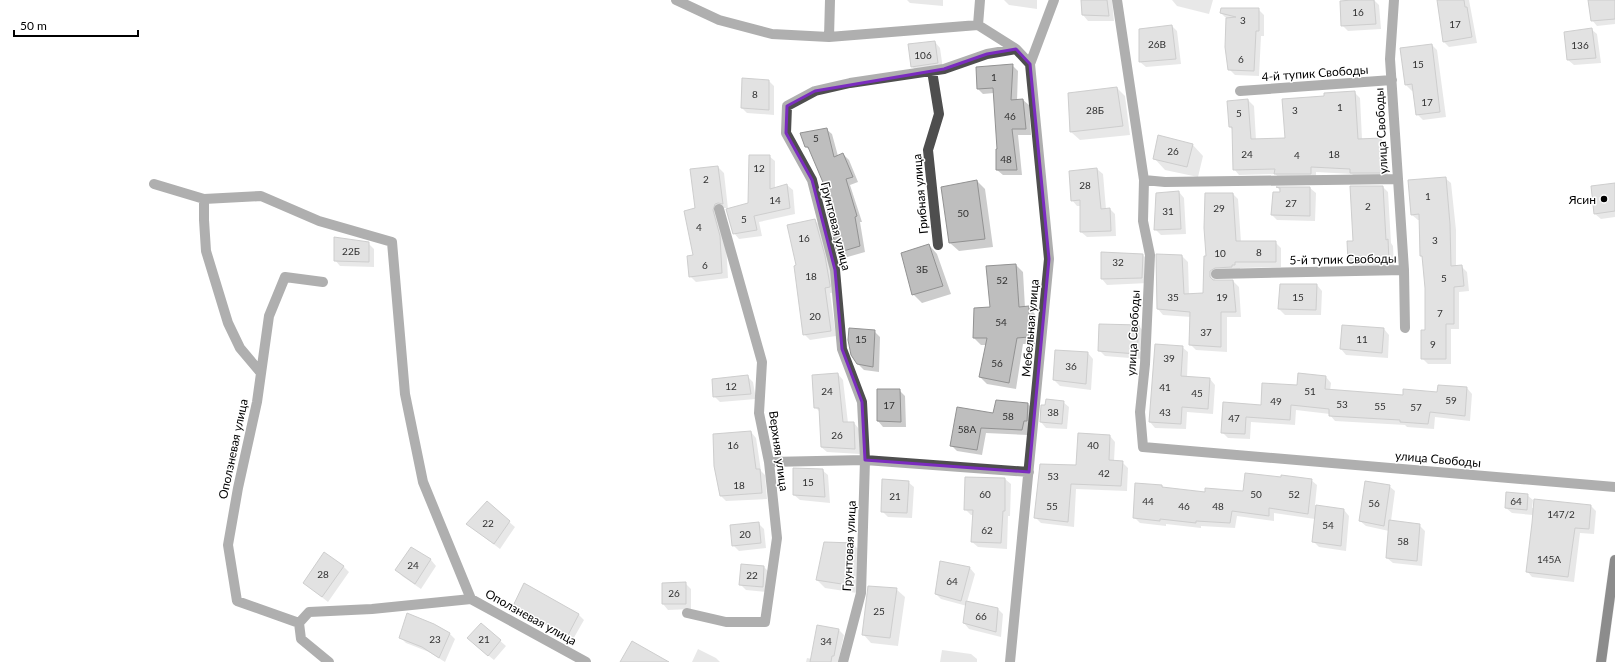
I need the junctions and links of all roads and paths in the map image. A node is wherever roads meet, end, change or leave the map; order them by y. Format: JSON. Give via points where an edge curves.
{"nodes":[{"id":1,"x":676,"y":0,"type":"edge"},
{"id":2,"x":830,"y":0,"type":"edge"},
{"id":3,"x":980,"y":0,"type":"edge"},
{"id":4,"x":1054,"y":0,"type":"edge"},
{"id":5,"x":1117,"y":0,"type":"edge"},
{"id":6,"x":1394,"y":0,"type":"edge"},
{"id":7,"x":978,"y":25,"type":"junction"},
{"id":8,"x":829,"y":37,"type":"junction"},
{"id":9,"x":1016,"y":49,"type":"junction"},
{"id":10,"x":1030,"y":64,"type":"junction"},
{"id":11,"x":932,"y":71,"type":"junction"},
{"id":12,"x":1392,"y":80,"type":"junction"},
{"id":13,"x":1240,"y":91,"type":"dead end"},
{"id":14,"x":1398,"y":179,"type":"junction"},
{"id":15,"x":1144,"y":180,"type":"junction"},
{"id":16,"x":154,"y":184,"type":"dead end"},
{"id":17,"x":204,"y":199,"type":"junction"},
{"id":18,"x":719,"y":209,"type":"dead end"},
{"id":19,"x":938,"y":245,"type":"dead end"},
{"id":20,"x":1404,"y":270,"type":"junction"},
{"id":21,"x":1216,"y":274,"type":"dead end"},
{"id":22,"x":323,"y":282,"type":"dead end"},
{"id":23,"x":1405,"y":328,"type":"dead end"},
{"id":24,"x":261,"y":373,"type":"junction"},
{"id":25,"x":865,"y":460,"type":"junction"},
{"id":26,"x":769,"y":462,"type":"junction"},
{"id":27,"x":1029,"y":472,"type":"junction"},
{"id":28,"x":1615,"y":487,"type":"edge"},
{"id":29,"x":1615,"y":560,"type":"edge"},
{"id":30,"x":472,"y":599,"type":"junction"},
{"id":31,"x":687,"y":613,"type":"dead end"},
{"id":32,"x":299,"y":623,"type":"junction"},
{"id":33,"x":329,"y":662,"type":"edge"},
{"id":34,"x":586,"y":662,"type":"edge"},
{"id":35,"x":843,"y":662,"type":"edge"},
{"id":36,"x":1010,"y":662,"type":"edge"},
{"id":37,"x":1601,"y":662,"type":"edge"}],
"edges":[{"from":1,"to":8,"type":"street","via":[[719,20],[772,34]]},
{"from":2,"to":8,"type":"street"},
{"from":3,"to":7,"type":"street"},
{"from":4,"to":10,"type":"street","name":"Мебельная улица"},
{"from":5,"to":15,"type":"street"},
{"from":6,"to":12,"type":"street","name":"улица Свободы","via":[[1390,59]]},
{"from":7,"to":8,"type":"street"},
{"from":7,"to":9,"type":"street"},
{"from":9,"to":10,"type":"street"},
{"from":9,"to":11,"type":"street","name":"Грунтовая улица","via":[[987,54]]},
{"from":10,"to":27,"type":"street","name":"Мебельная улица","via":[[1049,259]]},
{"from":11,"to":19,"type":"street","name":"Грибная улица","via":[[939,114],[928,150]]},
{"from":11,"to":25,"type":"street","name":"Грунтовая улица","via":[[815,91],[787,106],[786,133],[812,180],[835,270],[842,349],[862,402]]},
{"from":12,"to":13,"type":"street","name":"4-й тупик Свободы"},
{"from":12,"to":14,"type":"street","name":"улица Свободы"},
{"from":14,"to":15,"type":"street","name":"улица Свободы","via":[[1164,182]]},
{"from":14,"to":20,"type":"street","name":"5-й тупик Свободы"},
{"from":15,"to":28,"type":"street","name":"улица Свободы","via":[[1143,221],[1150,255],[1140,412],[1143,447]]},
{"from":16,"to":17,"type":"street"},
{"from":17,"to":24,"type":"street","via":[[206,251],[228,323],[240,348]]},
{"from":17,"to":30,"type":"street","via":[[261,196],[319,221],[392,242],[405,394],[423,482]]},
{"from":18,"to":26,"type":"street","name":"Верхняя улица","via":[[762,362],[759,413]]},
{"from":20,"to":21,"type":"street","name":"5-й тупик Свободы"},
{"from":20,"to":23,"type":"street"},
{"from":22,"to":24,"type":"street","name":"Оползневая улица","via":[[285,277],[269,316]]},
{"from":24,"to":32,"type":"street","name":"Оползневая улица","via":[[228,545],[237,601]]},
{"from":25,"to":26,"type":"street"},
{"from":25,"to":27,"type":"street"},
{"from":25,"to":35,"type":"street","name":"Грунтовая улица","via":[[861,593]]},
{"from":26,"to":31,"type":"street","name":"Верхняя улица","via":[[777,538],[765,622],[726,622]]},
{"from":27,"to":36,"type":"street","name":"Мебельная улица"},
{"from":29,"to":37,"type":"main road"},
{"from":30,"to":32,"type":"street","name":"Оползневая улица","via":[[372,609],[309,612]]},
{"from":30,"to":34,"type":"street","name":"Оползневая улица"},
{"from":32,"to":33,"type":"street","via":[[301,639]]}]}
